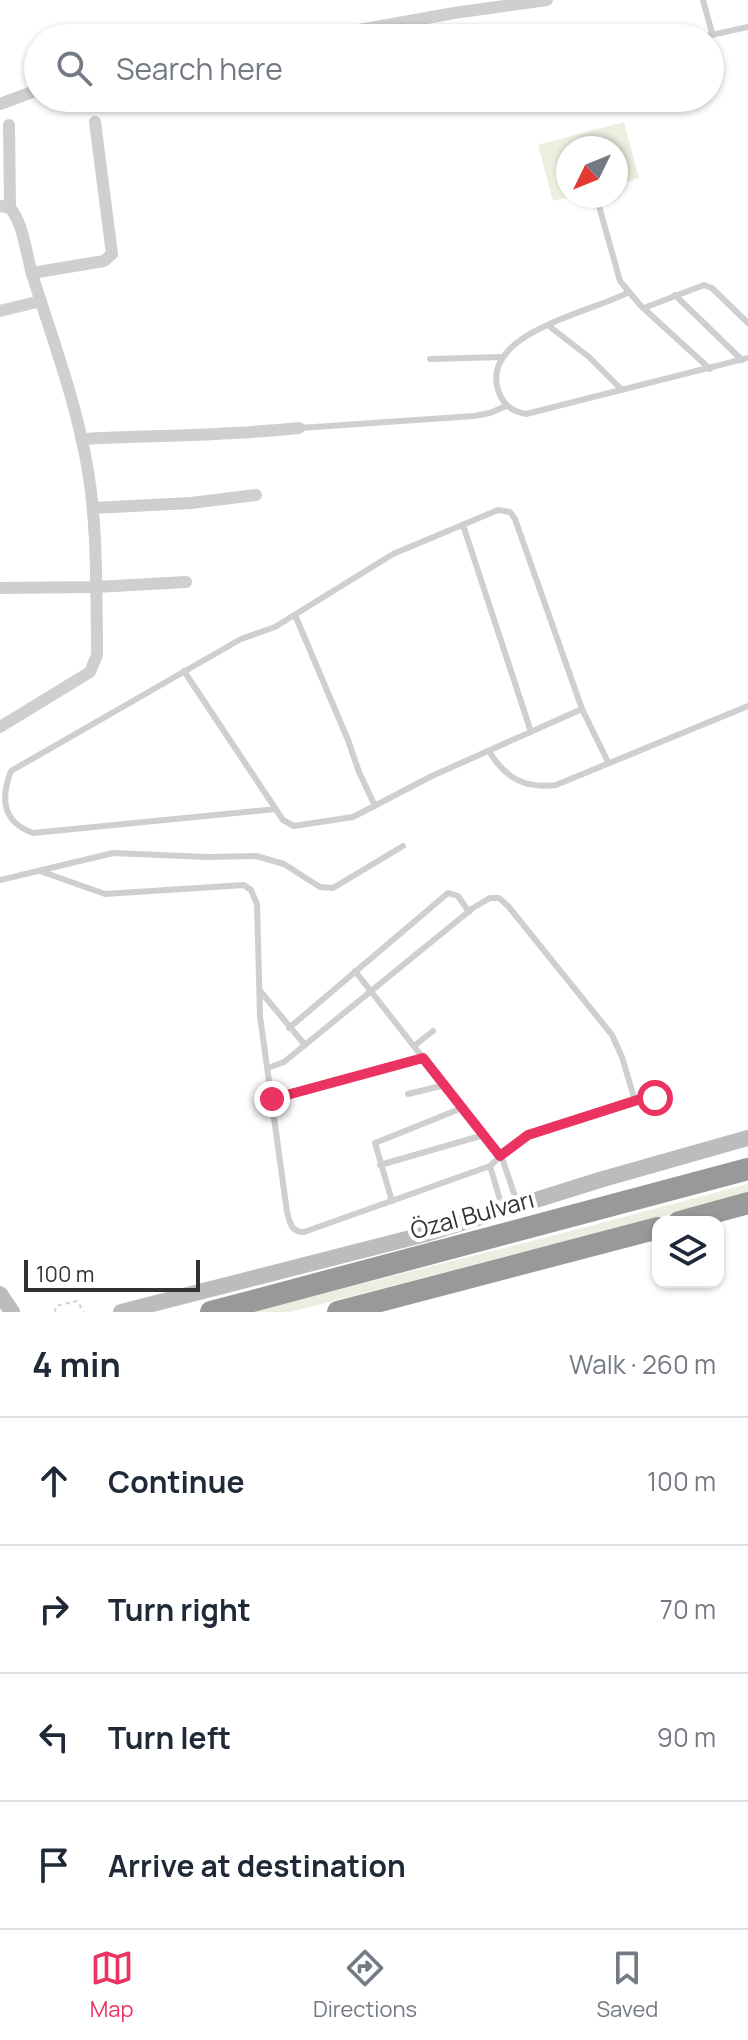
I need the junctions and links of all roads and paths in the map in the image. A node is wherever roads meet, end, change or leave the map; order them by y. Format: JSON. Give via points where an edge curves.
{"nodes":[{"id":1,"x":547,"y":0,"type":"edge"},
{"id":2,"x":703,"y":0,"type":"edge"},
{"id":3,"x":393,"y":24,"type":"edge"},
{"id":4,"x":710,"y":24,"type":"edge"},
{"id":5,"x":748,"y":27,"type":"edge"},
{"id":6,"x":724,"y":31,"type":"edge"},
{"id":7,"x":24,"y":95,"type":"edge"},
{"id":8,"x":0,"y":104,"type":"edge"},
{"id":9,"x":95,"y":122,"type":"dead end"},
{"id":10,"x":9,"y":125,"type":"dead end"},
{"id":11,"x":5,"y":207,"type":"edge"},
{"id":12,"x":599,"y":208,"type":"edge"},
{"id":13,"x":32,"y":273,"type":"junction"},
{"id":14,"x":629,"y":292,"type":"junction"},
{"id":15,"x":675,"y":295,"type":"junction"},
{"id":16,"x":41,"y":301,"type":"junction"},
{"id":17,"x":644,"y":308,"type":"junction"},
{"id":18,"x":0,"y":311,"type":"edge"},
{"id":19,"x":748,"y":323,"type":"edge"},
{"id":20,"x":549,"y":326,"type":"junction"},
{"id":21,"x":502,"y":357,"type":"junction"},
{"id":22,"x":430,"y":359,"type":"dead end"},
{"id":23,"x":745,"y":359,"type":"edge"},
{"id":24,"x":710,"y":369,"type":"junction"},
{"id":25,"x":621,"y":389,"type":"junction"},
{"id":26,"x":506,"y":406,"type":"junction"},
{"id":27,"x":299,"y":428,"type":"joint"},
{"id":28,"x":81,"y":439,"type":"junction"},
{"id":29,"x":256,"y":495,"type":"dead end"},
{"id":30,"x":93,"y":508,"type":"junction"},
{"id":31,"x":463,"y":525,"type":"junction"},
{"id":32,"x":186,"y":582,"type":"dead end"},
{"id":33,"x":96,"y":587,"type":"junction"},
{"id":34,"x":0,"y":588,"type":"edge"},
{"id":35,"x":295,"y":615,"type":"junction"},
{"id":36,"x":184,"y":671,"type":"junction"},
{"id":37,"x":748,"y":706,"type":"edge"},
{"id":38,"x":582,"y":709,"type":"junction"},
{"id":39,"x":0,"y":727,"type":"edge"},
{"id":40,"x":531,"y":732,"type":"junction"},
{"id":41,"x":489,"y":751,"type":"junction"},
{"id":42,"x":608,"y":762,"type":"junction"},
{"id":43,"x":375,"y":806,"type":"junction"},
{"id":44,"x":276,"y":809,"type":"junction"},
{"id":45,"x":403,"y":846,"type":"dead end"},
{"id":46,"x":40,"y":871,"type":"junction"},
{"id":47,"x":0,"y":880,"type":"edge"},
{"id":48,"x":469,"y":912,"type":"junction"},
{"id":49,"x":355,"y":971,"type":"junction"},
{"id":50,"x":372,"y":991,"type":"junction"},
{"id":51,"x":261,"y":992,"type":"junction"},
{"id":52,"x":289,"y":1028,"type":"junction"},
{"id":53,"x":433,"y":1031,"type":"dead end"},
{"id":54,"x":305,"y":1045,"type":"junction"},
{"id":55,"x":414,"y":1046,"type":"junction"},
{"id":56,"x":423,"y":1058,"type":"junction"},
{"id":57,"x":268,"y":1068,"type":"junction"},
{"id":58,"x":445,"y":1085,"type":"junction"},
{"id":59,"x":408,"y":1094,"type":"dead end"},
{"id":60,"x":272,"y":1099,"type":"junction"},
{"id":61,"x":635,"y":1101,"type":"junction"},
{"id":62,"x":658,"y":1101,"type":"dead end"},
{"id":63,"x":462,"y":1108,"type":"junction"},
{"id":64,"x":484,"y":1135,"type":"junction"},
{"id":65,"x":748,"y":1138,"type":"edge"},
{"id":66,"x":748,"y":1154,"type":"edge"},
{"id":67,"x":500,"y":1155,"type":"junction"},
{"id":68,"x":380,"y":1165,"type":"junction"},
{"id":69,"x":490,"y":1166,"type":"junction"},
{"id":70,"x":748,"y":1169,"type":"edge"},
{"id":71,"x":392,"y":1201,"type":"junction"},
{"id":72,"x":748,"y":1203,"type":"edge"},
{"id":73,"x":510,"y":1208,"type":"junction"},
{"id":74,"x":570,"y":1214,"type":"junction"},
{"id":75,"x":701,"y":1216,"type":"edge"},
{"id":76,"x":748,"y":1217,"type":"edge"},
{"id":77,"x":724,"y":1223,"type":"edge"},
{"id":78,"x":652,"y":1230,"type":"edge"},
{"id":79,"x":652,"y":1240,"type":"edge"},
{"id":80,"x":578,"y":1250,"type":"junction"},
{"id":81,"x":0,"y":1294,"type":"edge"},
{"id":82,"x":12,"y":1312,"type":"edge"},
{"id":83,"x":54,"y":1312,"type":"edge"},
{"id":84,"x":84,"y":1312,"type":"edge"},
{"id":85,"x":121,"y":1312,"type":"edge"},
{"id":86,"x":211,"y":1312,"type":"edge"},
{"id":87,"x":338,"y":1312,"type":"edge"}],
"edges":[{"from":1,"to":3,"type":"street"},
{"from":2,"to":4,"type":"lane"},
{"from":5,"to":6,"type":"lane"},
{"from":7,"to":8,"type":"street"},
{"from":9,"to":13,"type":"street","via":[[112,254],[104,261]]},
{"from":10,"to":11,"type":"street"},
{"from":11,"to":13,"type":"street","via":[[16,215]]},
{"from":12,"to":14,"type":"lane","via":[[617,274]]},
{"from":13,"to":16,"type":"street"},
{"from":14,"to":17,"type":"lane"},
{"from":14,"to":20,"type":"lane"},
{"from":15,"to":17,"type":"lane"},
{"from":15,"to":19,"type":"lane","via":[[696,286],[712,288]]},
{"from":15,"to":23,"type":"lane"},
{"from":16,"to":18,"type":"street"},
{"from":16,"to":28,"type":"street"},
{"from":17,"to":24,"type":"lane"},
{"from":20,"to":21,"type":"lane"},
{"from":20,"to":25,"type":"lane"},
{"from":21,"to":22,"type":"lane"},
{"from":21,"to":26,"type":"lane","via":[[496,380]]},
{"from":23,"to":24,"type":"lane"},
{"from":24,"to":25,"type":"lane"},
{"from":25,"to":26,"type":"lane","via":[[526,414]]},
{"from":26,"to":27,"type":"lane","via":[[474,416]]},
{"from":27,"to":28,"type":"street"},
{"from":28,"to":30,"type":"street"},
{"from":29,"to":30,"type":"street"},
{"from":30,"to":33,"type":"street"},
{"from":31,"to":35,"type":"lane","via":[[393,554]]},
{"from":31,"to":38,"type":"lane","via":[[498,510],[515,519]]},
{"from":31,"to":40,"type":"lane"},
{"from":32,"to":33,"type":"street"},
{"from":33,"to":34,"type":"street"},
{"from":33,"to":39,"type":"street","via":[[97,655],[92,668]]},
{"from":35,"to":36,"type":"lane"},
{"from":35,"to":43,"type":"lane"},
{"from":36,"to":44,"type":"lane"},
{"from":36,"to":44,"type":"lane","via":[[11,771],[1,789],[6,817],[15,827],[33,833]]},
{"from":37,"to":42,"type":"lane"},
{"from":38,"to":40,"type":"lane"},
{"from":38,"to":42,"type":"lane"},
{"from":40,"to":41,"type":"lane"},
{"from":41,"to":42,"type":"lane","via":[[510,777],[537,786],[556,785]]},
{"from":41,"to":43,"type":"lane"},
{"from":43,"to":44,"type":"lane","via":[[353,817],[294,826]]},
{"from":45,"to":46,"type":"lane","via":[[333,888],[320,887],[284,864],[256,856],[113,853]]},
{"from":46,"to":47,"type":"lane"},
{"from":46,"to":51,"type":"lane","via":[[105,894],[244,885],[257,904]]},
{"from":48,"to":49,"type":"lane","via":[[458,896],[448,893]]},
{"from":48,"to":50,"type":"lane"},
{"from":48,"to":61,"type":"lane","via":[[490,898],[508,906],[612,1035]]},
{"from":49,"to":50,"type":"lane"},
{"from":49,"to":52,"type":"lane"},
{"from":50,"to":54,"type":"lane"},
{"from":50,"to":55,"type":"lane"},
{"from":51,"to":52,"type":"lane"},
{"from":51,"to":57,"type":"lane"},
{"from":52,"to":54,"type":"lane"},
{"from":53,"to":55,"type":"lane"},
{"from":54,"to":57,"type":"lane"},
{"from":55,"to":56,"type":"lane"},
{"from":56,"to":58,"type":"lane"},
{"from":56,"to":60,"type":"lane"},
{"from":57,"to":60,"type":"lane"},
{"from":58,"to":59,"type":"lane"},
{"from":58,"to":63,"type":"lane"},
{"from":60,"to":71,"type":"lane","via":[[287,1212],[294,1229],[304,1232]]},
{"from":61,"to":62,"type":"lane","via":[[650,1096]]},
{"from":61,"to":67,"type":"lane","via":[[528,1135]]},
{"from":63,"to":64,"type":"lane"},
{"from":63,"to":68,"type":"lane","via":[[377,1141]]},
{"from":64,"to":67,"type":"lane"},
{"from":64,"to":68,"type":"lane"},
{"from":65,"to":73,"type":"street"},
{"from":66,"to":74,"type":"highway","via":[[594,1200]]},
{"from":67,"to":69,"type":"lane"},
{"from":67,"to":73,"type":"lane"},
{"from":68,"to":71,"type":"lane"},
{"from":69,"to":71,"type":"lane"},
{"from":69,"to":73,"type":"lane"},
{"from":70,"to":74,"type":"highway","name":"Özal Bulvarı"},
{"from":72,"to":75,"type":"highway"},
{"from":73,"to":85,"type":"street"},
{"from":74,"to":86,"type":"highway","name":"Özal Bulvarı"},
{"from":76,"to":77,"type":"highway"},
{"from":78,"to":80,"type":"highway"},
{"from":79,"to":80,"type":"highway"},
{"from":80,"to":87,"type":"highway"},
{"from":81,"to":82,"type":"street"},
{"from":83,"to":84,"type":"path","via":[[56,1306],[77,1301]]}]}
